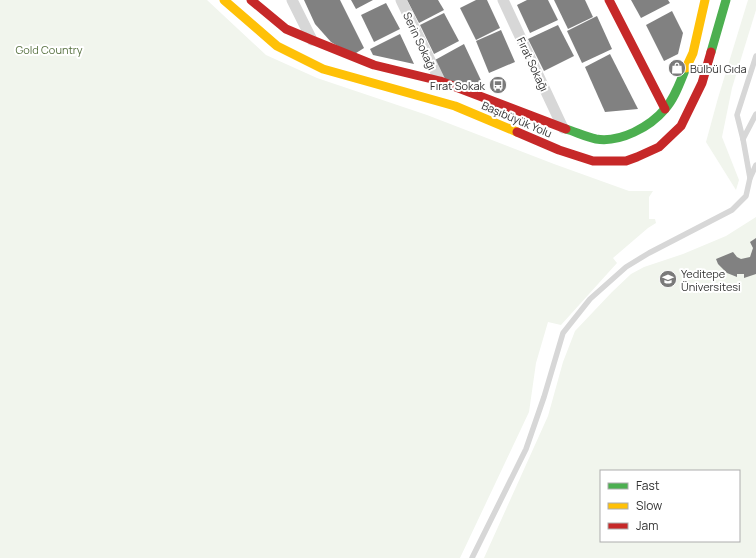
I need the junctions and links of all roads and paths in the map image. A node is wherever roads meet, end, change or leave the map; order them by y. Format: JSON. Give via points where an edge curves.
{"nodes":[{"id":1,"x":224,"y":0,"type":"edge"},
{"id":2,"x":251,"y":0,"type":"edge"},
{"id":3,"x":292,"y":0,"type":"edge"},
{"id":4,"x":401,"y":0,"type":"edge"},
{"id":5,"x":503,"y":0,"type":"edge"},
{"id":6,"x":609,"y":0,"type":"edge"},
{"id":7,"x":705,"y":0,"type":"edge"},
{"id":8,"x":726,"y":0,"type":"edge"},
{"id":9,"x":312,"y":40,"type":"junction"},
{"id":10,"x":756,"y":56,"type":"edge"},
{"id":11,"x":440,"y":81,"type":"junction"},
{"id":12,"x":665,"y":109,"type":"junction"},
{"id":13,"x":756,"y":114,"type":"edge"},
{"id":14,"x":563,"y":128,"type":"junction"},
{"id":15,"x":634,"y":139,"type":"junction"},
{"id":16,"x":744,"y":139,"type":"junction"},
{"id":17,"x":637,"y":157,"type":"junction"},
{"id":18,"x":756,"y":165,"type":"edge"},
{"id":19,"x":750,"y":178,"type":"junction"},
{"id":20,"x":472,"y":558,"type":"edge"}],
"edges":[{"from":1,"to":17,"type":"main road","name":"Başıbüyük Yolu","via":[[277,46],[323,69],[455,106],[593,162],[626,161]]},
{"from":2,"to":9,"type":"main road","name":"Başıbüyük Yolu","via":[[286,29]]},
{"from":3,"to":9,"type":"street"},
{"from":4,"to":11,"type":"street","name":"Serin Sokağı"},
{"from":5,"to":14,"type":"street","name":"Fırat Sokağı"},
{"from":6,"to":12,"type":"main road"},
{"from":7,"to":12,"type":"main road","name":"Başıbüyük Yolu","via":[[692,53],[677,90]]},
{"from":8,"to":17,"type":"main road","name":"Başıbüyük Yolu","via":[[702,83],[681,126],[659,147]]},
{"from":9,"to":11,"type":"main road","name":"Başıbüyük Yolu","via":[[374,65]]},
{"from":10,"to":16,"type":"lane","via":[[737,115]]},
{"from":11,"to":14,"type":"main road","name":"Başıbüyük Yolu"},
{"from":12,"to":15,"type":"main road","name":"Başıbüyük Yolu"},
{"from":13,"to":16,"type":"lane"},
{"from":14,"to":15,"type":"main road","name":"Başıbüyük Yolu","via":[[596,139]]},
{"from":15,"to":17,"type":"main road"},
{"from":16,"to":19,"type":"lane"},
{"from":18,"to":19,"type":"lane"},
{"from":19,"to":20,"type":"lane","via":[[746,196],[732,210],[626,267],[590,299],[563,333],[526,449]]}]}
